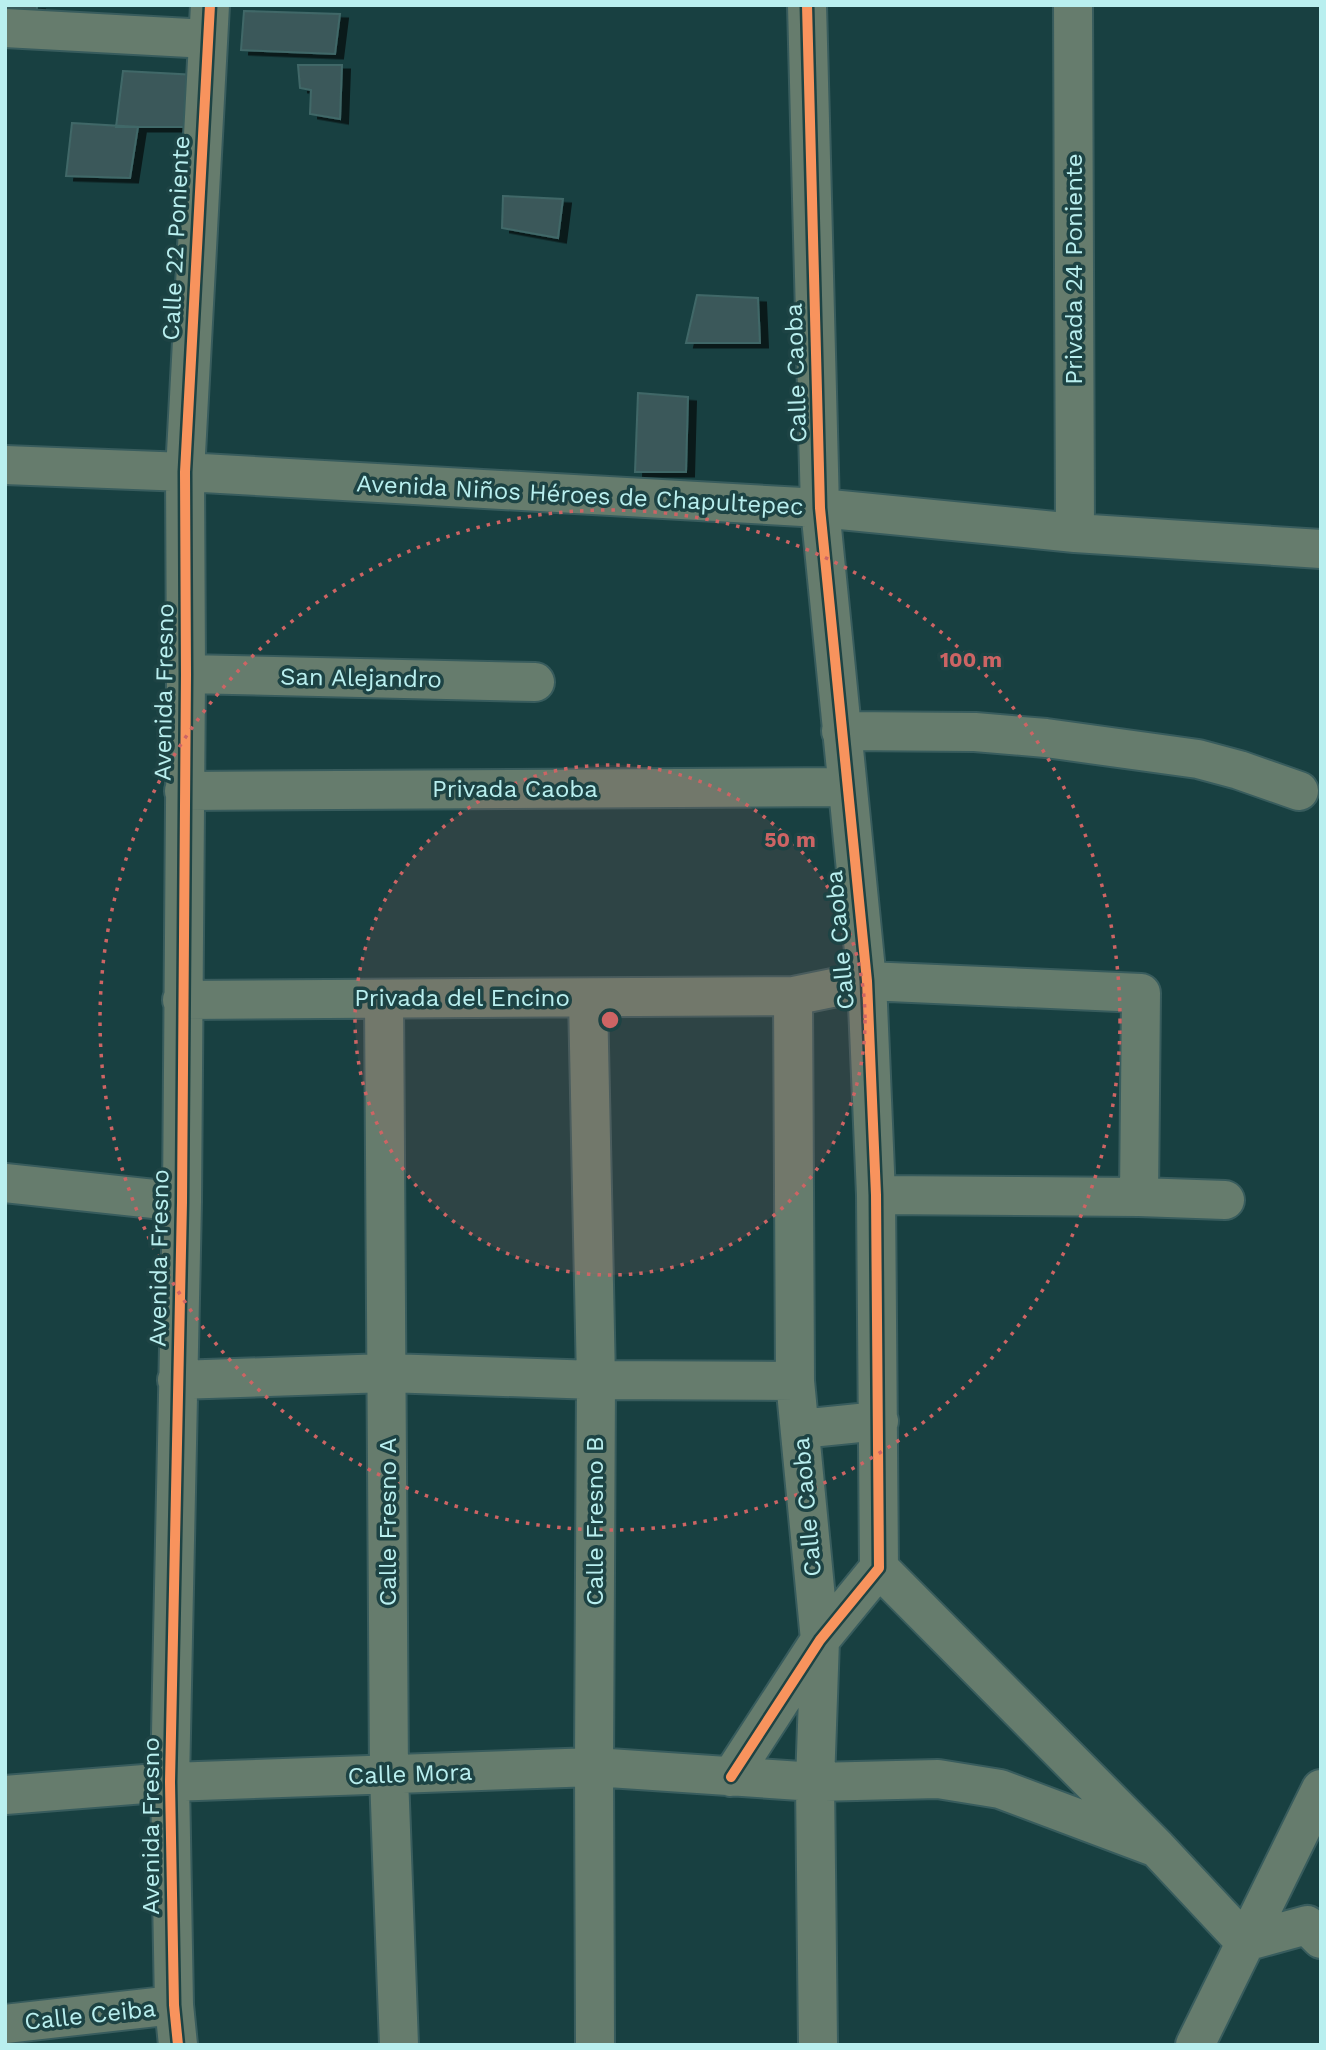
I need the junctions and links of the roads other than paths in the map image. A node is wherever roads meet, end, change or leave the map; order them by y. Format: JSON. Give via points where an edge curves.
{"nodes":[{"id":1,"x":807,"y":5,"type":"edge"},
{"id":2,"x":1073,"y":5,"type":"edge"},
{"id":3,"x":209,"y":22,"type":"edge"},
{"id":4,"x":5,"y":28,"type":"edge"},
{"id":5,"x":5,"y":465,"type":"edge"},
{"id":6,"x":185,"y":472,"type":"junction"},
{"id":7,"x":820,"y":508,"type":"junction"},
{"id":8,"x":1074,"y":533,"type":"junction"},
{"id":9,"x":1321,"y":549,"type":"edge"},
{"id":10,"x":186,"y":674,"type":"junction"},
{"id":11,"x":535,"y":682,"type":"dead end"},
{"id":12,"x":841,"y":731,"type":"junction"},
{"id":13,"x":846,"y":787,"type":"junction"},
{"id":14,"x":184,"y":791,"type":"junction"},
{"id":15,"x":1299,"y":791,"type":"dead end"},
{"id":16,"x":867,"y":981,"type":"junction"},
{"id":17,"x":793,"y":996,"type":"junction"},
{"id":18,"x":587,"y":998,"type":"junction"},
{"id":19,"x":384,"y":999,"type":"junction"},
{"id":20,"x":182,"y":1000,"type":"junction"},
{"id":21,"x":5,"y":1183,"type":"edge"},
{"id":22,"x":876,"y":1195,"type":"junction"},
{"id":23,"x":1139,"y":1196,"type":"junction"},
{"id":24,"x":1225,"y":1200,"type":"dead end"},
{"id":25,"x":182,"y":1202,"type":"junction"},
{"id":26,"x":387,"y":1373,"type":"junction"},
{"id":27,"x":177,"y":1380,"type":"junction"},
{"id":28,"x":596,"y":1380,"type":"junction"},
{"id":29,"x":795,"y":1381,"type":"junction"},
{"id":30,"x":879,"y":1421,"type":"junction"},
{"id":31,"x":800,"y":1429,"type":"junction"},
{"id":32,"x":879,"y":1568,"type":"junction"},
{"id":33,"x":820,"y":1640,"type":"junction"},
{"id":34,"x":594,"y":1767,"type":"junction"},
{"id":35,"x":389,"y":1776,"type":"junction"},
{"id":36,"x":731,"y":1777,"type":"junction"},
{"id":37,"x":170,"y":1782,"type":"junction"},
{"id":38,"x":815,"y":1782,"type":"junction"},
{"id":39,"x":1321,"y":1789,"type":"edge"},
{"id":40,"x":5,"y":1795,"type":"edge"},
{"id":41,"x":1157,"y":1848,"type":"junction"},
{"id":42,"x":1321,"y":1939,"type":"edge"},
{"id":43,"x":1245,"y":1942,"type":"junction"},
{"id":44,"x":174,"y":2005,"type":"junction"},
{"id":45,"x":5,"y":2024,"type":"edge"},
{"id":46,"x":178,"y":2045,"type":"edge"},
{"id":47,"x":398,"y":2045,"type":"edge"},
{"id":48,"x":596,"y":2045,"type":"edge"},
{"id":49,"x":818,"y":2045,"type":"edge"},
{"id":50,"x":1195,"y":2045,"type":"edge"}],
"edges":[{"from":1,"to":7,"type":"street","name":"Calle Caoba"},
{"from":2,"to":8,"type":"street","name":"Privada 24 Poniente"},
{"from":3,"to":4,"type":"street"},
{"from":3,"to":6,"type":"street","name":"Calle 22 Poniente"},
{"from":5,"to":6,"type":"street","name":"Avenida Niños Héroes de Chapultepec"},
{"from":6,"to":7,"type":"street","name":"Avenida Niños Héroes de Chapultepec"},
{"from":6,"to":10,"type":"street","name":"Avenida Fresno"},
{"from":7,"to":8,"type":"street","name":"Avenida Niños Héroes de Chapultepec"},
{"from":7,"to":12,"type":"street","name":"Calle Caoba"},
{"from":8,"to":9,"type":"street","name":"Avenida Niños Héroes de Chapultepec"},
{"from":10,"to":11,"type":"street","name":"San Alejandro"},
{"from":10,"to":14,"type":"street","name":"Avenida Fresno"},
{"from":12,"to":13,"type":"street","name":"Calle Caoba"},
{"from":12,"to":15,"type":"street","via":[[975,732],[1046,738],[1198,759]]},
{"from":13,"to":14,"type":"street","name":"Privada Caoba"},
{"from":13,"to":16,"type":"street","name":"Calle Caoba"},
{"from":14,"to":20,"type":"street","name":"Avenida Fresno"},
{"from":16,"to":17,"type":"street","name":"Privada del Encino"},
{"from":16,"to":22,"type":"street","name":"Calle Caoba"},
{"from":16,"to":23,"type":"street","name":"Privada del Encino","via":[[1140,993]]},
{"from":17,"to":18,"type":"street","name":"Privada del Encino"},
{"from":17,"to":29,"type":"street","name":"Calle Caoba"},
{"from":18,"to":19,"type":"street","name":"Privada del Encino"},
{"from":18,"to":28,"type":"street","name":"Calle Fresno B"},
{"from":19,"to":20,"type":"street","name":"Privada del Encino"},
{"from":19,"to":26,"type":"street","name":"Calle Fresno A"},
{"from":20,"to":25,"type":"street","name":"Avenida Fresno"},
{"from":21,"to":25,"type":"street"},
{"from":22,"to":23,"type":"street"},
{"from":22,"to":30,"type":"street","name":"Calle Caoba"},
{"from":23,"to":24,"type":"street"},
{"from":25,"to":27,"type":"street","name":"Avenida Fresno"},
{"from":26,"to":27,"type":"street"},
{"from":26,"to":28,"type":"street"},
{"from":26,"to":35,"type":"street","name":"Calle Fresno A"},
{"from":27,"to":37,"type":"street","name":"Avenida Fresno"},
{"from":28,"to":29,"type":"street"},
{"from":28,"to":34,"type":"street","name":"Calle Fresno B"},
{"from":29,"to":31,"type":"street","name":"Calle Caoba"},
{"from":30,"to":31,"type":"street"},
{"from":30,"to":32,"type":"street","name":"Calle Caoba"},
{"from":31,"to":33,"type":"street","name":"Calle Caoba"},
{"from":32,"to":33,"type":"street","name":"Calle Caoba"},
{"from":32,"to":41,"type":"street"},
{"from":33,"to":36,"type":"street"},
{"from":33,"to":38,"type":"street","name":"Calle Caoba"},
{"from":34,"to":35,"type":"street","name":"Calle Mora"},
{"from":34,"to":36,"type":"street","name":"Calle Mora"},
{"from":34,"to":48,"type":"street","name":"Calle Fresno B"},
{"from":35,"to":37,"type":"street","name":"Calle Mora"},
{"from":35,"to":47,"type":"street","name":"Calle Fresno A"},
{"from":36,"to":38,"type":"street","name":"Calle Mora"},
{"from":37,"to":40,"type":"street","name":"Calle Mora"},
{"from":37,"to":44,"type":"street","name":"Avenida Fresno"},
{"from":38,"to":41,"type":"street","name":"Calle Mora","via":[[938,1779],[1000,1789]]},
{"from":38,"to":49,"type":"street","name":"Calle Caoba"},
{"from":39,"to":43,"type":"street"},
{"from":41,"to":43,"type":"street"},
{"from":42,"to":43,"type":"street","via":[[1307,1925]]},
{"from":43,"to":50,"type":"street"},
{"from":44,"to":45,"type":"street","name":"Calle Ceiba"},
{"from":44,"to":46,"type":"street","name":"Avenida Fresno"}]}
